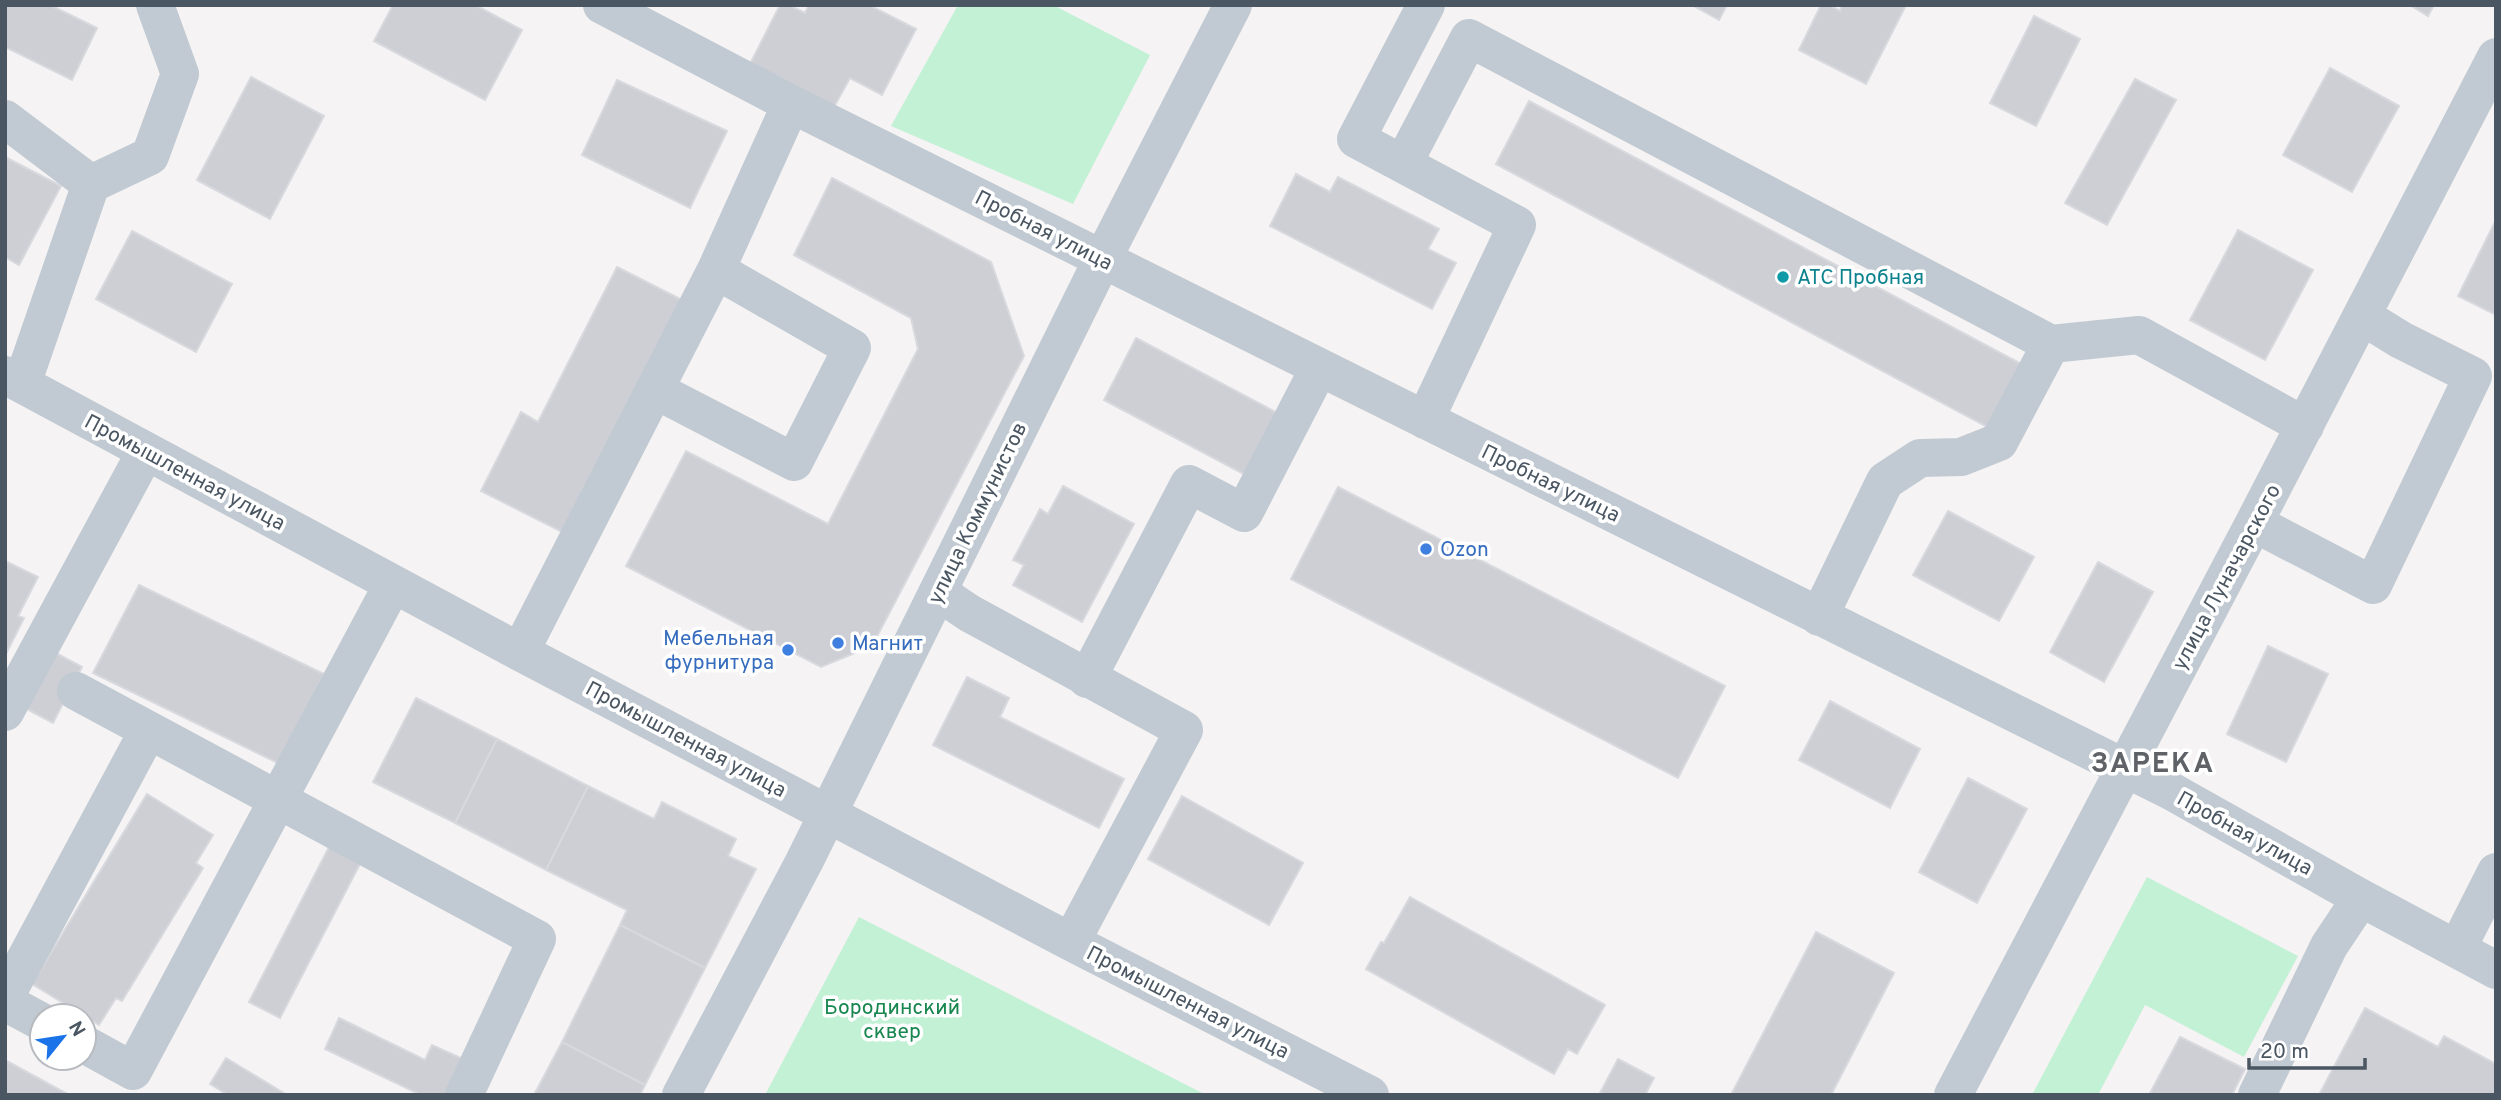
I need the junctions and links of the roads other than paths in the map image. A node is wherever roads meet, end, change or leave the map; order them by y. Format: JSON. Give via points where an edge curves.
{"nodes":[{"id":1,"x":155,"y":5,"type":"edge"},
{"id":2,"x":602,"y":5,"type":"edge"},
{"id":3,"x":1233,"y":5,"type":"edge"},
{"id":4,"x":1426,"y":5,"type":"edge"},
{"id":5,"x":2496,"y":57,"type":"edge"},
{"id":6,"x":791,"y":104,"type":"junction"},
{"id":7,"x":5,"y":119,"type":"edge"},
{"id":8,"x":1403,"y":164,"type":"junction"},
{"id":9,"x":91,"y":184,"type":"junction"},
{"id":10,"x":1102,"y":260,"type":"junction"},
{"id":11,"x":716,"y":270,"type":"junction"},
{"id":12,"x":2362,"y":316,"type":"junction"},
{"id":13,"x":2050,"y":344,"type":"junction"},
{"id":14,"x":1319,"y":368,"type":"junction"},
{"id":15,"x":14,"y":380,"type":"edge"},
{"id":16,"x":655,"y":390,"type":"junction"},
{"id":17,"x":1425,"y":420,"type":"junction"},
{"id":18,"x":2305,"y":426,"type":"junction"},
{"id":19,"x":146,"y":451,"type":"junction"},
{"id":20,"x":2254,"y":523,"type":"junction"},
{"id":21,"x":393,"y":584,"type":"junction"},
{"id":22,"x":938,"y":592,"type":"junction"},
{"id":23,"x":1819,"y":617,"type":"junction"},
{"id":24,"x":520,"y":652,"type":"junction"},
{"id":25,"x":1087,"y":679,"type":"junction"},
{"id":26,"x":76,"y":691,"type":"dead end"},
{"id":27,"x":5,"y":712,"type":"edge"},
{"id":28,"x":148,"y":731,"type":"junction"},
{"id":29,"x":2124,"y":768,"type":"junction"},
{"id":30,"x":277,"y":801,"type":"junction"},
{"id":31,"x":828,"y":813,"type":"junction"},
{"id":32,"x":2496,"y":872,"type":"edge"},
{"id":33,"x":2361,"y":898,"type":"junction"},
{"id":34,"x":1071,"y":942,"type":"junction"},
{"id":35,"x":2457,"y":949,"type":"junction"},
{"id":36,"x":2496,"y":970,"type":"edge"},
{"id":37,"x":5,"y":1000,"type":"edge"},
{"id":38,"x":28,"y":1014,"type":"edge"},
{"id":39,"x":98,"y":1052,"type":"edge"},
{"id":40,"x":464,"y":1095,"type":"edge"},
{"id":41,"x":681,"y":1095,"type":"edge"},
{"id":42,"x":1370,"y":1095,"type":"edge"},
{"id":43,"x":1953,"y":1095,"type":"edge"},
{"id":44,"x":2257,"y":1095,"type":"edge"}],
"edges":[{"from":1,"to":9,"type":"street","via":[[180,74],[149,156]]},
{"from":2,"to":6,"type":"street","name":"Пробная улица"},
{"from":3,"to":10,"type":"street","name":"улица Коммунистов"},
{"from":4,"to":8,"type":"street","via":[[1356,139]]},
{"from":5,"to":12,"type":"street","name":"улица Луначарского"},
{"from":6,"to":10,"type":"street","name":"Пробная улица"},
{"from":6,"to":11,"type":"street"},
{"from":7,"to":9,"type":"street"},
{"from":8,"to":13,"type":"street","via":[[1469,38]]},
{"from":8,"to":17,"type":"street","via":[[1517,225]]},
{"from":9,"to":15,"type":"street"},
{"from":10,"to":14,"type":"street","name":"Пробная улица"},
{"from":10,"to":22,"type":"street","name":"улица Коммунистов"},
{"from":11,"to":16,"type":"street"},
{"from":11,"to":16,"type":"street","via":[[852,348],[794,462]]},
{"from":12,"to":18,"type":"street","name":"улица Луначарского"},
{"from":12,"to":20,"type":"street","via":[[2473,376],[2373,584]]},
{"from":13,"to":18,"type":"street","via":[[2139,335]]},
{"from":13,"to":23,"type":"street","via":[[1999,442],[1961,457],[1920,458],[1885,481]]},
{"from":14,"to":17,"type":"street","name":"Пробная улица"},
{"from":14,"to":25,"type":"street","via":[[1244,513],[1189,484]]},
{"from":15,"to":19,"type":"street","name":"Промышленная улица"},
{"from":16,"to":24,"type":"street"},
{"from":17,"to":23,"type":"street","name":"Пробная улица"},
{"from":18,"to":20,"type":"street","name":"улица Луначарского"},
{"from":19,"to":21,"type":"street","name":"Промышленная улица"},
{"from":19,"to":27,"type":"street"},
{"from":20,"to":29,"type":"street","name":"улица Луначарского"},
{"from":21,"to":24,"type":"street","name":"Промышленная улица"},
{"from":21,"to":30,"type":"street"},
{"from":22,"to":25,"type":"street"},
{"from":22,"to":31,"type":"street","name":"улица Коммунистов"},
{"from":23,"to":29,"type":"street","name":"Пробная улица"},
{"from":24,"to":31,"type":"street","name":"Промышленная улица"},
{"from":25,"to":34,"type":"street","via":[[1184,730]]},
{"from":26,"to":28,"type":"street"},
{"from":28,"to":30,"type":"street"},
{"from":28,"to":37,"type":"street"},
{"from":29,"to":33,"type":"street","name":"Пробная улица"},
{"from":29,"to":43,"type":"street","name":"улица Луначарского"},
{"from":30,"to":39,"type":"street","via":[[133,1071]]},
{"from":30,"to":40,"type":"street","via":[[537,939]]},
{"from":31,"to":34,"type":"street","name":"Промышленная улица"},
{"from":31,"to":41,"type":"street","name":"улица Коммунистов"},
{"from":32,"to":35,"type":"street"},
{"from":33,"to":35,"type":"street","name":"Пробная улица"},
{"from":33,"to":44,"type":"street","via":[[2329,946]]},
{"from":34,"to":42,"type":"street","name":"Промышленная улица"},
{"from":35,"to":36,"type":"street","name":"Пробная улица"},
{"from":37,"to":38,"type":"street"}]}
